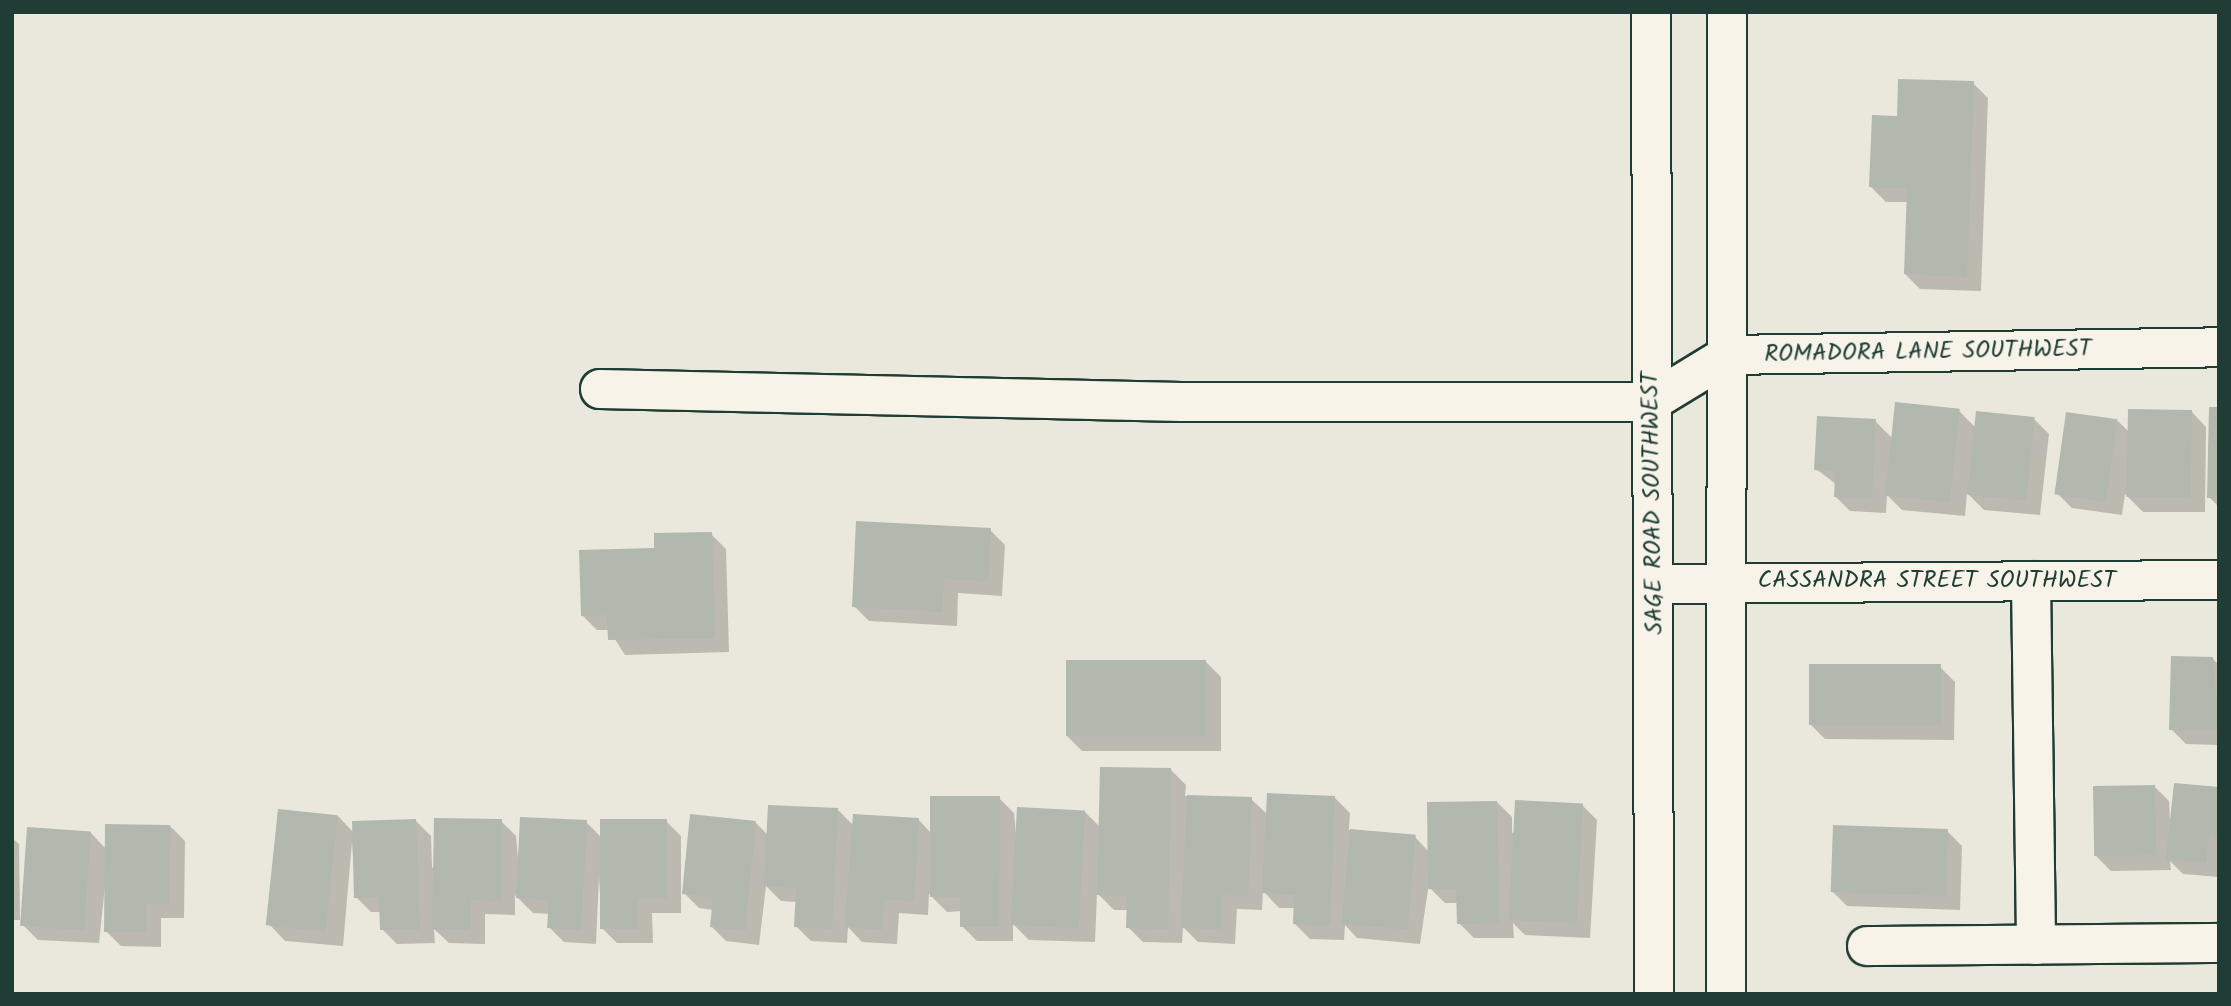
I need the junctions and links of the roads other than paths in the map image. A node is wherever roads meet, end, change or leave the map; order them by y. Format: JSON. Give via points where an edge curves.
{"nodes":[{"id":1,"x":1651,"y":12,"type":"edge"},
{"id":2,"x":1727,"y":12,"type":"edge"},
{"id":3,"x":2219,"y":348,"type":"edge"},
{"id":4,"x":1728,"y":355,"type":"junction"},
{"id":5,"x":600,"y":389,"type":"dead end"},
{"id":6,"x":1651,"y":402,"type":"junction"},
{"id":7,"x":2219,"y":580,"type":"edge"},
{"id":8,"x":1725,"y":581,"type":"junction"},
{"id":9,"x":2031,"y":581,"type":"junction"},
{"id":10,"x":1655,"y":584,"type":"junction"},
{"id":11,"x":2219,"y":943,"type":"edge"},
{"id":12,"x":2036,"y":944,"type":"junction"},
{"id":13,"x":1867,"y":946,"type":"dead end"},
{"id":14,"x":1654,"y":994,"type":"edge"},
{"id":15,"x":1726,"y":994,"type":"edge"}],
"edges":[{"from":1,"to":6,"type":"street","name":"SAGE ROAD SOUTHWEST"},
{"from":2,"to":4,"type":"street"},
{"from":3,"to":4,"type":"street","name":"ROMADORA LANE SOUTHWEST"},
{"from":4,"to":6,"type":"street","name":"ROMADORA LANE SOUTHWEST"},
{"from":4,"to":8,"type":"street"},
{"from":5,"to":6,"type":"street","via":[[1168,401]]},
{"from":6,"to":10,"type":"street","name":"SAGE ROAD SOUTHWEST"},
{"from":7,"to":9,"type":"street","name":"CASSANDRA STREET SOUTHWEST"},
{"from":8,"to":9,"type":"street","name":"CASSANDRA STREET SOUTHWEST"},
{"from":8,"to":10,"type":"street","name":"CASSANDRA STREET SOUTHWEST"},
{"from":8,"to":15,"type":"street"},
{"from":9,"to":12,"type":"street"},
{"from":10,"to":14,"type":"street","name":"SAGE ROAD SOUTHWEST"},
{"from":11,"to":12,"type":"street"},
{"from":12,"to":13,"type":"street"}]}
